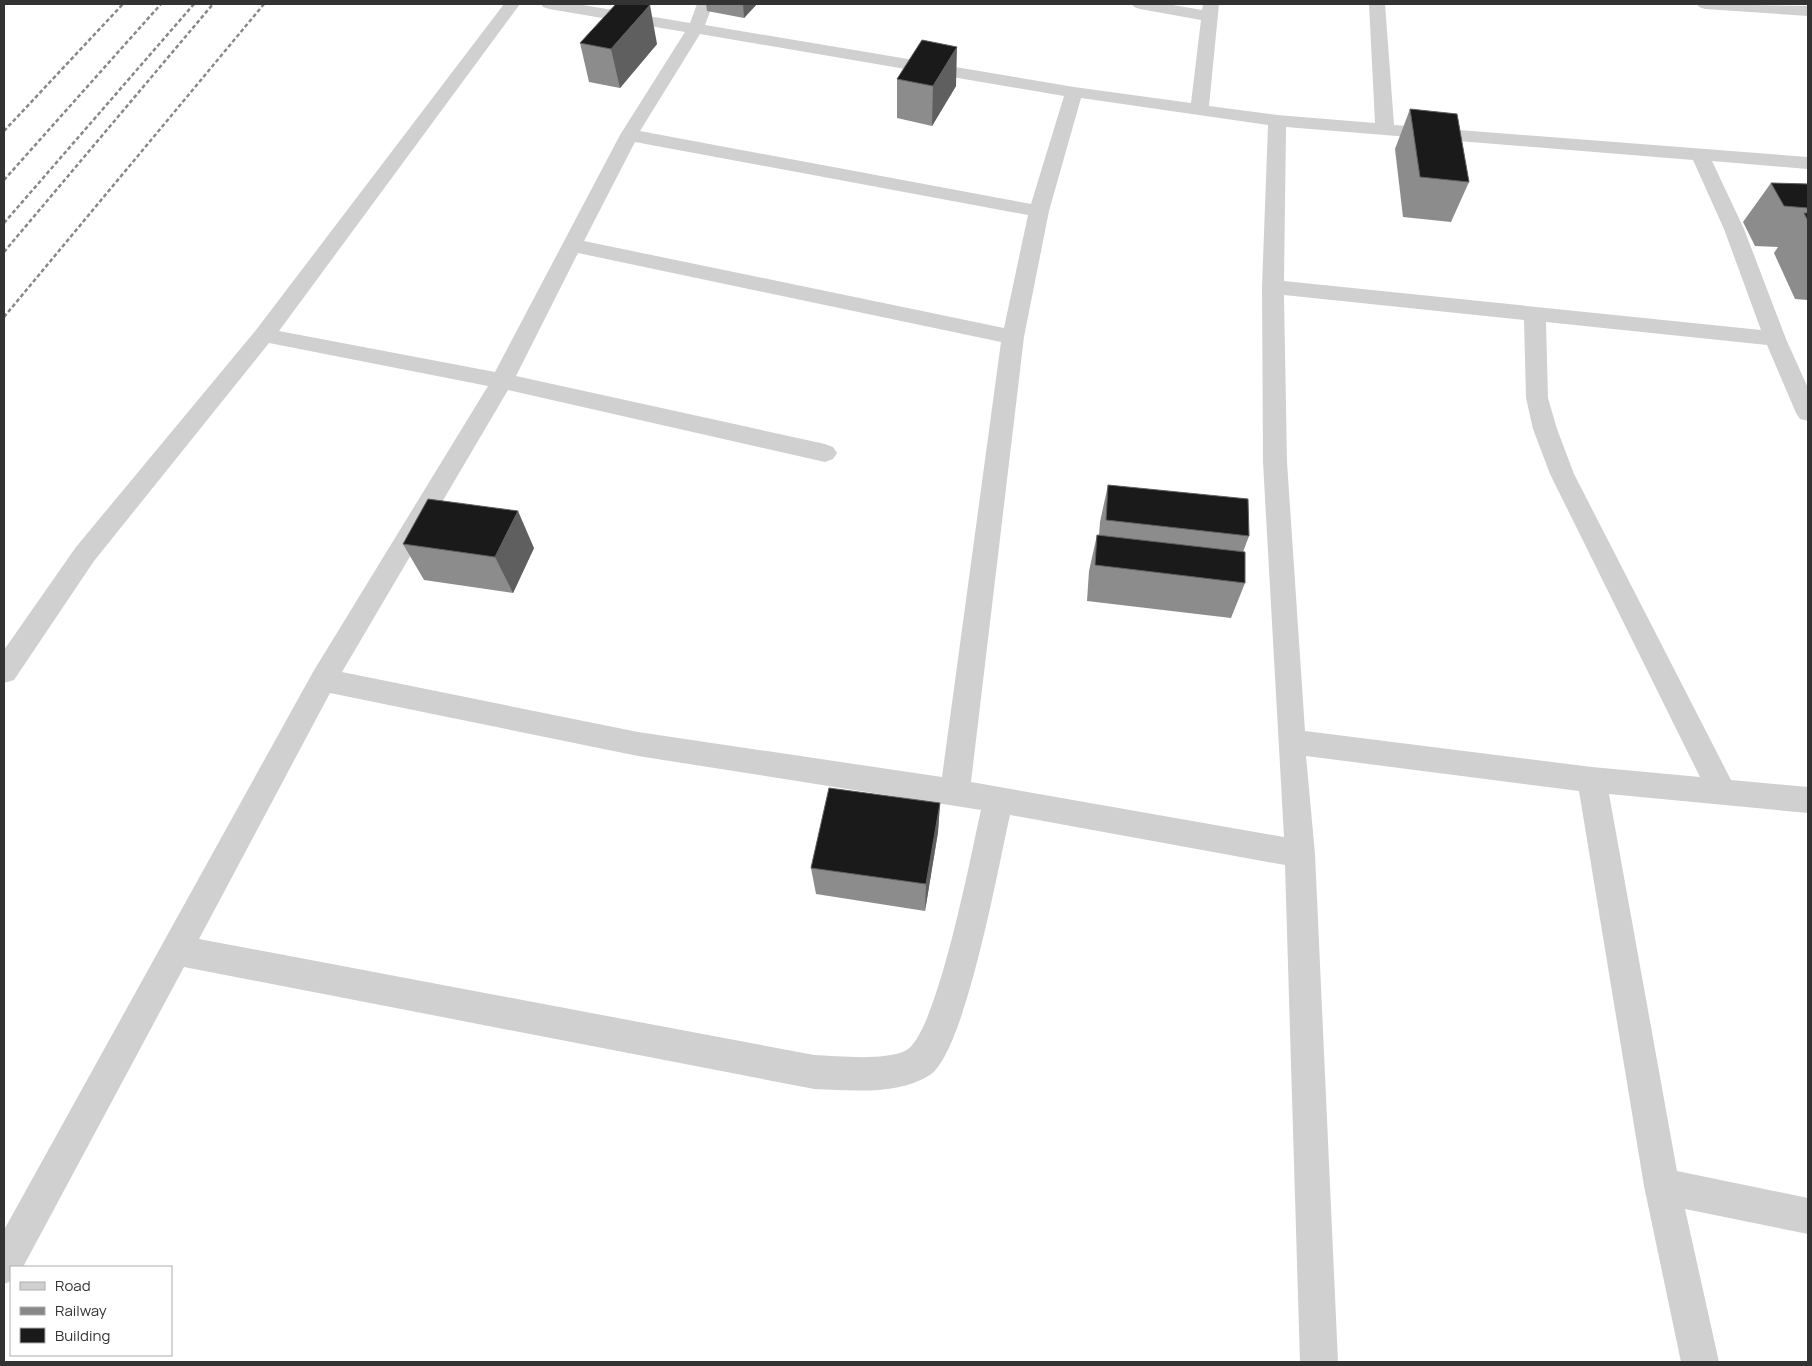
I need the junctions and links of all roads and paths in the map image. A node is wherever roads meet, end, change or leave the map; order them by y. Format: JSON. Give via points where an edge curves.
{"nodes":[{"id":1,"x":512,"y":4,"type":"edge"},
{"id":2,"x":549,"y":4,"type":"edge"},
{"id":3,"x":705,"y":4,"type":"edge"},
{"id":4,"x":1140,"y":4,"type":"edge"},
{"id":5,"x":1377,"y":4,"type":"edge"},
{"id":6,"x":1705,"y":4,"type":"edge"},
{"id":7,"x":1210,"y":10,"type":"edge"},
{"id":8,"x":1808,"y":11,"type":"edge"},
{"id":9,"x":696,"y":28,"type":"junction"},
{"id":10,"x":1074,"y":92,"type":"junction"},
{"id":11,"x":1199,"y":112,"type":"junction"},
{"id":12,"x":1277,"y":121,"type":"junction"},
{"id":13,"x":1385,"y":128,"type":"junction"},
{"id":14,"x":629,"y":135,"type":"junction"},
{"id":15,"x":1699,"y":153,"type":"junction"},
{"id":16,"x":1808,"y":163,"type":"edge"},
{"id":17,"x":1039,"y":211,"type":"junction"},
{"id":18,"x":572,"y":245,"type":"junction"},
{"id":19,"x":1273,"y":287,"type":"junction"},
{"id":20,"x":1535,"y":316,"type":"junction"},
{"id":21,"x":264,"y":335,"type":"junction"},
{"id":22,"x":1013,"y":337,"type":"junction"},
{"id":23,"x":1775,"y":338,"type":"junction"},
{"id":24,"x":502,"y":381,"type":"junction"},
{"id":25,"x":1808,"y":413,"type":"edge"},
{"id":26,"x":826,"y":453,"type":"dead end"},
{"id":27,"x":4,"y":672,"type":"edge"},
{"id":28,"x":323,"y":680,"type":"junction"},
{"id":29,"x":1291,"y":742,"type":"junction"},
{"id":30,"x":1592,"y":780,"type":"junction"},
{"id":31,"x":1722,"y":791,"type":"junction"},
{"id":32,"x":954,"y":792,"type":"junction"},
{"id":33,"x":998,"y":800,"type":"junction"},
{"id":34,"x":1808,"y":800,"type":"edge"},
{"id":35,"x":1300,"y":854,"type":"junction"},
{"id":36,"x":176,"y":950,"type":"junction"},
{"id":37,"x":1662,"y":1186,"type":"junction"},
{"id":38,"x":1808,"y":1216,"type":"edge"},
{"id":39,"x":4,"y":1266,"type":"edge"},
{"id":40,"x":1319,"y":1362,"type":"edge"},
{"id":41,"x":1700,"y":1362,"type":"edge"}],
"edges":[{"from":1,"to":21,"type":"street"},
{"from":2,"to":9,"type":"street"},
{"from":3,"to":9,"type":"street"},
{"from":4,"to":7,"type":"street"},
{"from":5,"to":13,"type":"street"},
{"from":6,"to":8,"type":"street"},
{"from":7,"to":11,"type":"street"},
{"from":9,"to":10,"type":"street"},
{"from":9,"to":14,"type":"street"},
{"from":10,"to":11,"type":"street"},
{"from":10,"to":17,"type":"street"},
{"from":11,"to":12,"type":"street"},
{"from":12,"to":13,"type":"street"},
{"from":12,"to":19,"type":"street"},
{"from":13,"to":15,"type":"street"},
{"from":14,"to":17,"type":"street"},
{"from":14,"to":18,"type":"street"},
{"from":15,"to":16,"type":"street"},
{"from":15,"to":23,"type":"street","via":[[1734,229]]},
{"from":17,"to":22,"type":"street"},
{"from":18,"to":22,"type":"street"},
{"from":18,"to":24,"type":"street"},
{"from":19,"to":20,"type":"street"},
{"from":19,"to":29,"type":"street","via":[[1275,462]]},
{"from":20,"to":23,"type":"street"},
{"from":20,"to":31,"type":"street","via":[[1537,398],[1562,474]]},
{"from":21,"to":24,"type":"street"},
{"from":21,"to":27,"type":"street","via":[[86,554]]},
{"from":22,"to":32,"type":"street"},
{"from":23,"to":25,"type":"street"},
{"from":24,"to":26,"type":"street"},
{"from":24,"to":28,"type":"street"},
{"from":28,"to":32,"type":"street","via":[[638,744]]},
{"from":28,"to":36,"type":"street"},
{"from":29,"to":30,"type":"street"},
{"from":29,"to":35,"type":"street"},
{"from":30,"to":31,"type":"street"},
{"from":30,"to":37,"type":"street"},
{"from":31,"to":34,"type":"street"},
{"from":32,"to":33,"type":"street"},
{"from":33,"to":35,"type":"street"},
{"from":33,"to":36,"type":"street","via":[[957,980],[939,1034],[919,1062],[885,1072],[814,1072]]},
{"from":35,"to":40,"type":"street"},
{"from":36,"to":39,"type":"street"},
{"from":37,"to":38,"type":"street"},
{"from":37,"to":41,"type":"street"}]}
